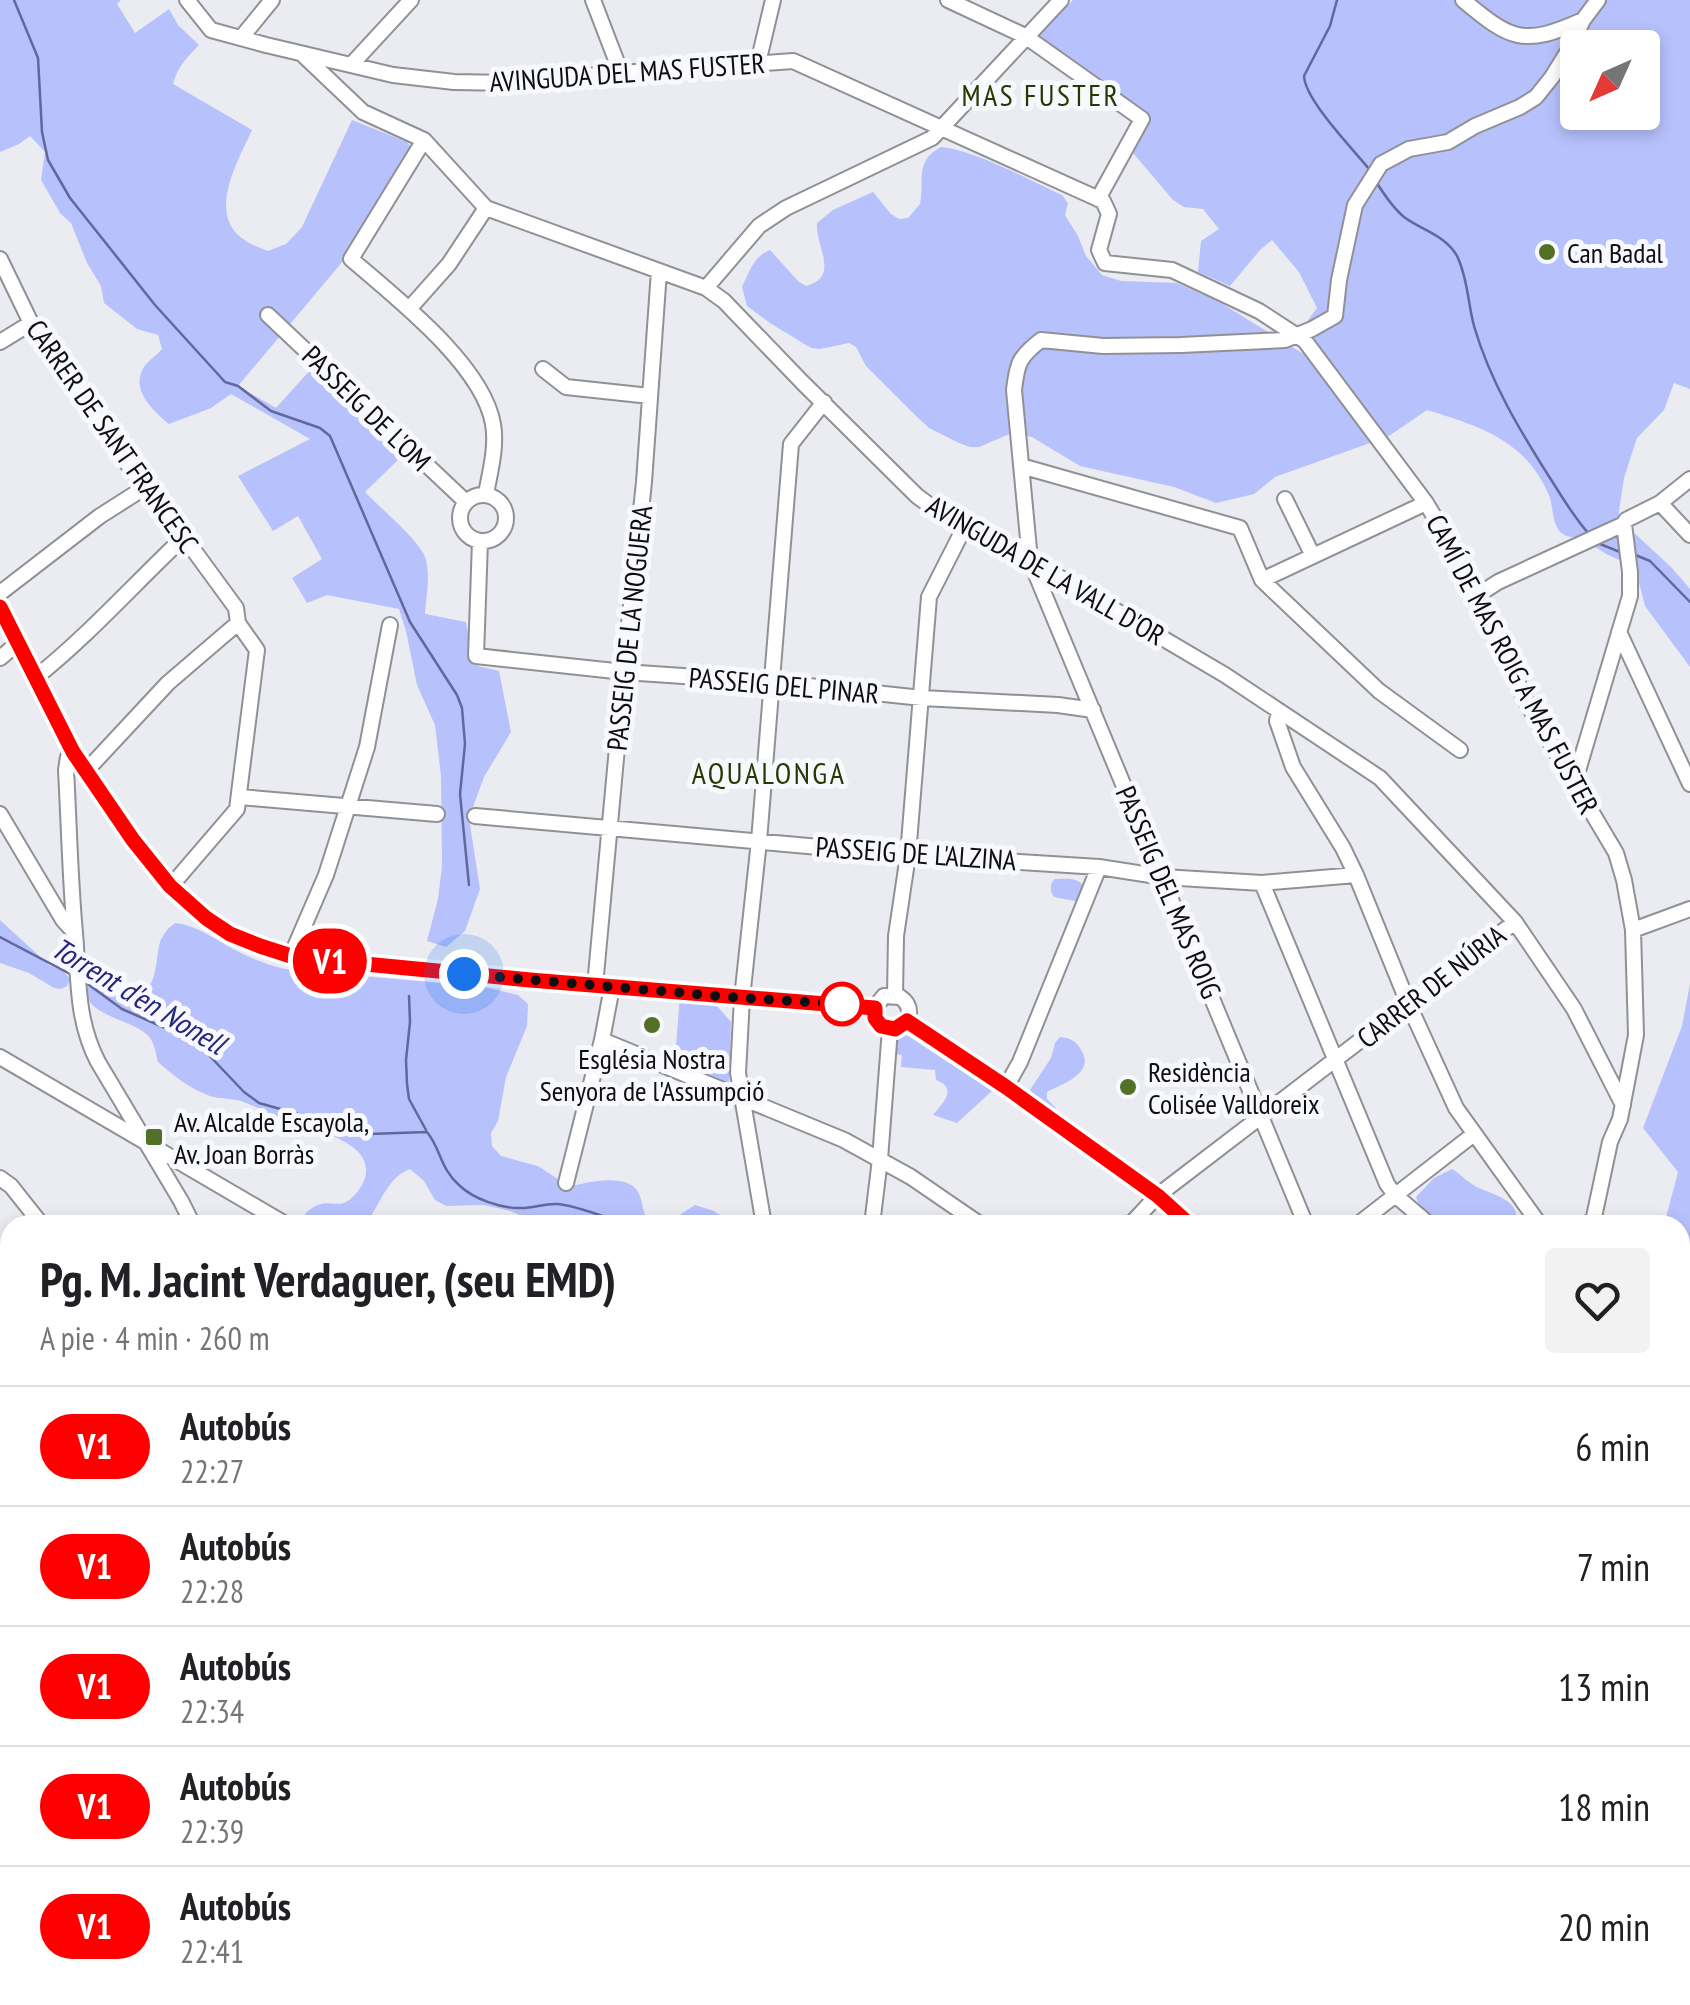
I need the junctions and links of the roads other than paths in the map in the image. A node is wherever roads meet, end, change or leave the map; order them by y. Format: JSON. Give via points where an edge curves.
{"nodes":[{"id":1,"x":187,"y":0,"type":"edge"},
{"id":2,"x":272,"y":0,"type":"edge"},
{"id":3,"x":411,"y":0,"type":"edge"},
{"id":4,"x":593,"y":0,"type":"edge"},
{"id":5,"x":773,"y":0,"type":"edge"},
{"id":6,"x":948,"y":0,"type":"edge"},
{"id":7,"x":1061,"y":0,"type":"edge"},
{"id":8,"x":1463,"y":0,"type":"edge"},
{"id":9,"x":1598,"y":0,"type":"edge"},
{"id":10,"x":1583,"y":20,"type":"junction"},
{"id":11,"x":1025,"y":36,"type":"junction"},
{"id":12,"x":240,"y":38,"type":"junction"},
{"id":13,"x":302,"y":54,"type":"junction"},
{"id":14,"x":758,"y":64,"type":"junction"},
{"id":15,"x":351,"y":65,"type":"junction"},
{"id":16,"x":621,"y":73,"type":"junction"},
{"id":17,"x":940,"y":128,"type":"junction"},
{"id":18,"x":424,"y":140,"type":"junction"},
{"id":19,"x":1098,"y":199,"type":"junction"},
{"id":20,"x":486,"y":208,"type":"junction"},
{"id":21,"x":0,"y":259,"type":"edge"},
{"id":22,"x":659,"y":271,"type":"junction"},
{"id":23,"x":706,"y":288,"type":"junction"},
{"id":24,"x":409,"y":309,"type":"junction"},
{"id":25,"x":268,"y":314,"type":"dead end"},
{"id":26,"x":31,"y":323,"type":"junction"},
{"id":27,"x":1298,"y":336,"type":"junction"},
{"id":28,"x":0,"y":342,"type":"edge"},
{"id":29,"x":543,"y":369,"type":"dead end"},
{"id":30,"x":650,"y":396,"type":"junction"},
{"id":31,"x":824,"y":402,"type":"junction"},
{"id":32,"x":1021,"y":466,"type":"junction"},
{"id":33,"x":1690,"y":479,"type":"edge"},
{"id":34,"x":144,"y":488,"type":"junction"},
{"id":35,"x":486,"y":494,"type":"junction"},
{"id":36,"x":1285,"y":499,"type":"dead end"},
{"id":37,"x":466,"y":502,"type":"junction"},
{"id":38,"x":1660,"y":502,"type":"junction"},
{"id":39,"x":1426,"y":503,"type":"junction"},
{"id":40,"x":1624,"y":524,"type":"junction"},
{"id":41,"x":965,"y":526,"type":"junction"},
{"id":42,"x":1690,"y":535,"type":"edge"},
{"id":43,"x":184,"y":538,"type":"junction"},
{"id":44,"x":480,"y":541,"type":"junction"},
{"id":45,"x":1312,"y":556,"type":"junction"},
{"id":46,"x":1030,"y":560,"type":"junction"},
{"id":47,"x":1262,"y":580,"type":"junction"},
{"id":48,"x":0,"y":593,"type":"edge"},
{"id":49,"x":1478,"y":595,"type":"junction"},
{"id":50,"x":0,"y":607,"type":"edge"},
{"id":51,"x":237,"y":616,"type":"junction"},
{"id":52,"x":390,"y":625,"type":"dead end"},
{"id":53,"x":1619,"y":632,"type":"junction"},
{"id":54,"x":18,"y":643,"type":"junction"},
{"id":55,"x":0,"y":658,"type":"edge"},
{"id":56,"x":624,"y":672,"type":"junction"},
{"id":57,"x":36,"y":678,"type":"junction"},
{"id":58,"x":772,"y":682,"type":"junction"},
{"id":59,"x":922,"y":698,"type":"junction"},
{"id":60,"x":1093,"y":710,"type":"junction"},
{"id":61,"x":1279,"y":711,"type":"junction"},
{"id":62,"x":1460,"y":750,"type":"dead end"},
{"id":63,"x":73,"y":752,"type":"junction"},
{"id":64,"x":86,"y":771,"type":"junction"},
{"id":65,"x":1574,"y":784,"type":"junction"},
{"id":66,"x":1690,"y":784,"type":"edge"},
{"id":67,"x":240,"y":797,"type":"junction"},
{"id":68,"x":347,"y":806,"type":"junction"},
{"id":69,"x":0,"y":814,"type":"edge"},
{"id":70,"x":437,"y":814,"type":"dead end"},
{"id":71,"x":475,"y":816,"type":"dead end"},
{"id":72,"x":609,"y":827,"type":"junction"},
{"id":73,"x":760,"y":841,"type":"junction"},
{"id":74,"x":908,"y":855,"type":"junction"},
{"id":75,"x":1098,"y":866,"type":"junction"},
{"id":76,"x":1356,"y":875,"type":"junction"},
{"id":77,"x":1163,"y":876,"type":"junction"},
{"id":78,"x":1262,"y":883,"type":"junction"},
{"id":79,"x":170,"y":886,"type":"junction"},
{"id":80,"x":1690,"y":909,"type":"edge"},
{"id":81,"x":1514,"y":922,"type":"junction"},
{"id":82,"x":1633,"y":930,"type":"junction"},
{"id":83,"x":74,"y":933,"type":"junction"},
{"id":84,"x":291,"y":956,"type":"junction"},
{"id":85,"x":595,"y":986,"type":"junction"},
{"id":86,"x":612,"y":987,"type":"junction"},
{"id":87,"x":894,"y":995,"type":"junction"},
{"id":88,"x":742,"y":998,"type":"junction"},
{"id":89,"x":1408,"y":1003,"type":"junction"},
{"id":90,"x":875,"y":1008,"type":"junction"},
{"id":91,"x":907,"y":1021,"type":"junction"},
{"id":92,"x":890,"y":1029,"type":"junction"},
{"id":93,"x":602,"y":1040,"type":"junction"},
{"id":94,"x":0,"y":1058,"type":"edge"},
{"id":95,"x":1336,"y":1060,"type":"junction"},
{"id":96,"x":1006,"y":1087,"type":"junction"},
{"id":97,"x":118,"y":1096,"type":"junction"},
{"id":98,"x":742,"y":1099,"type":"junction"},
{"id":99,"x":1623,"y":1105,"type":"junction"},
{"id":100,"x":104,"y":1117,"type":"junction"},
{"id":101,"x":1263,"y":1117,"type":"junction"},
{"id":102,"x":1474,"y":1134,"type":"junction"},
{"id":103,"x":144,"y":1141,"type":"junction"},
{"id":104,"x":176,"y":1159,"type":"junction"},
{"id":105,"x":880,"y":1159,"type":"junction"},
{"id":106,"x":162,"y":1169,"type":"junction"},
{"id":107,"x":0,"y":1178,"type":"edge"},
{"id":108,"x":566,"y":1183,"type":"dead end"},
{"id":109,"x":1394,"y":1194,"type":"junction"},
{"id":110,"x":1158,"y":1196,"type":"junction"},
{"id":111,"x":34,"y":1215,"type":"edge"},
{"id":112,"x":187,"y":1215,"type":"edge"},
{"id":113,"x":270,"y":1215,"type":"edge"},
{"id":114,"x":762,"y":1215,"type":"edge"},
{"id":115,"x":873,"y":1215,"type":"edge"},
{"id":116,"x":967,"y":1215,"type":"edge"},
{"id":117,"x":1140,"y":1215,"type":"edge"},
{"id":118,"x":1179,"y":1215,"type":"edge"},
{"id":119,"x":1302,"y":1215,"type":"edge"},
{"id":120,"x":1369,"y":1215,"type":"edge"},
{"id":121,"x":1418,"y":1215,"type":"edge"},
{"id":122,"x":1533,"y":1215,"type":"edge"},
{"id":123,"x":1592,"y":1215,"type":"edge"}],
"edges":[{"from":1,"to":12,"type":"street","name":"AVINGUDA DEL MAS FUSTER","via":[[212,30]]},
{"from":2,"to":12,"type":"street"},
{"from":3,"to":15,"type":"street"},
{"from":4,"to":16,"type":"street"},
{"from":5,"to":14,"type":"street"},
{"from":6,"to":11,"type":"street"},
{"from":7,"to":11,"type":"street"},
{"from":8,"to":10,"type":"street","via":[[1515,36],[1542,35]]},
{"from":9,"to":10,"type":"street"},
{"from":10,"to":27,"type":"street","via":[[1536,97],[1448,142],[1381,164],[1355,205],[1334,316]]},
{"from":11,"to":17,"type":"street"},
{"from":11,"to":19,"type":"street","via":[[1142,119]]},
{"from":12,"to":13,"type":"street","name":"AVINGUDA DEL MAS FUSTER"},
{"from":13,"to":15,"type":"street","name":"AVINGUDA DEL MAS FUSTER"},
{"from":13,"to":18,"type":"street","name":"AVINGUDA DE LA VALL D'OR","via":[[363,112]]},
{"from":14,"to":16,"type":"street","name":"AVINGUDA DEL MAS FUSTER"},
{"from":14,"to":17,"type":"street","name":"AVINGUDA DEL MAS FUSTER","via":[[793,61]]},
{"from":15,"to":16,"type":"street","name":"AVINGUDA DEL MAS FUSTER","via":[[454,82]]},
{"from":17,"to":19,"type":"street","name":"AVINGUDA DEL MAS FUSTER"},
{"from":17,"to":23,"type":"street","via":[[759,226]]},
{"from":18,"to":20,"type":"street","name":"AVINGUDA DE LA VALL D'OR"},
{"from":18,"to":24,"type":"street","via":[[351,259]]},
{"from":19,"to":27,"type":"street","name":"CAMÍ DE MAS ROIG A MAS FUSTER","via":[[1109,214],[1099,250],[1105,262],[1172,270]]},
{"from":20,"to":22,"type":"street","name":"AVINGUDA DE LA VALL D'OR"},
{"from":20,"to":24,"type":"street"},
{"from":21,"to":26,"type":"street","name":"CARRER DE SANT FRANCESC"},
{"from":22,"to":23,"type":"street","name":"AVINGUDA DE LA VALL D'OR"},
{"from":22,"to":30,"type":"street","name":"PASSEIG DE LA NOGUERA"},
{"from":23,"to":31,"type":"street","name":"AVINGUDA DE LA VALL D'OR"},
{"from":24,"to":35,"type":"street","via":[[484,398],[494,424]]},
{"from":25,"to":37,"type":"street","name":"PASSEIG DE L'OM"},
{"from":26,"to":28,"type":"street"},
{"from":26,"to":34,"type":"street","name":"CARRER DE SANT FRANCESC"},
{"from":27,"to":32,"type":"street","name":"PASSEIG DEL MAS ROIG","via":[[1181,345],[1042,340],[1016,365]]},
{"from":27,"to":39,"type":"street","name":"CAMÍ DE MAS ROIG A MAS FUSTER"},
{"from":29,"to":30,"type":"street","via":[[566,387]]},
{"from":30,"to":56,"type":"street","name":"PASSEIG DE LA NOGUERA"},
{"from":31,"to":41,"type":"street","name":"AVINGUDA DE LA VALL D'OR","via":[[918,496]]},
{"from":31,"to":58,"type":"street","via":[[791,444]]},
{"from":32,"to":46,"type":"street","name":"PASSEIG DEL MAS ROIG"},
{"from":32,"to":47,"type":"street","via":[[1240,528]]},
{"from":33,"to":38,"type":"street"},
{"from":34,"to":43,"type":"street","name":"CARRER DE SANT FRANCESC"},
{"from":34,"to":48,"type":"street"},
{"from":35,"to":37,"type":"street"},
{"from":35,"to":44,"type":"street","via":[[500,502],[506,520],[501,533]]},
{"from":36,"to":45,"type":"street"},
{"from":37,"to":44,"type":"street","via":[[461,524]]},
{"from":38,"to":40,"type":"street"},
{"from":38,"to":42,"type":"street"},
{"from":39,"to":45,"type":"street"},
{"from":39,"to":49,"type":"street","name":"CAMÍ DE MAS ROIG A MAS FUSTER"},
{"from":40,"to":49,"type":"street"},
{"from":40,"to":53,"type":"street","via":[[1630,596]]},
{"from":41,"to":46,"type":"street","name":"AVINGUDA DE LA VALL D'OR"},
{"from":41,"to":59,"type":"street","via":[[929,597]]},
{"from":43,"to":51,"type":"street","name":"CARRER DE SANT FRANCESC"},
{"from":43,"to":57,"type":"street"},
{"from":44,"to":56,"type":"street","name":"PASSEIG DEL PINAR","via":[[476,656]]},
{"from":45,"to":47,"type":"street"},
{"from":46,"to":60,"type":"street","name":"PASSEIG DEL MAS ROIG"},
{"from":46,"to":61,"type":"street","name":"AVINGUDA DE LA VALL D'OR"},
{"from":47,"to":62,"type":"street","via":[[1379,691]]},
{"from":49,"to":65,"type":"street","name":"CAMÍ DE MAS ROIG A MAS FUSTER","via":[[1528,705]]},
{"from":50,"to":54,"type":"street"},
{"from":51,"to":64,"type":"street"},
{"from":51,"to":67,"type":"street","name":"CARRER DE SANT FRANCESC","via":[[257,650]]},
{"from":52,"to":68,"type":"street","via":[[367,747]]},
{"from":53,"to":65,"type":"street"},
{"from":53,"to":66,"type":"street"},
{"from":54,"to":55,"type":"street"},
{"from":54,"to":57,"type":"street"},
{"from":56,"to":58,"type":"street","name":"PASSEIG DEL PINAR"},
{"from":56,"to":72,"type":"street","name":"PASSEIG DE LA NOGUERA"},
{"from":57,"to":63,"type":"street"},
{"from":58,"to":59,"type":"street","name":"PASSEIG DEL PINAR"},
{"from":58,"to":73,"type":"street"},
{"from":59,"to":60,"type":"street","name":"PASSEIG DEL PINAR"},
{"from":59,"to":74,"type":"street"},
{"from":60,"to":77,"type":"street","name":"PASSEIG DEL MAS ROIG"},
{"from":61,"to":76,"type":"street","via":[[1276,722],[1293,767]]},
{"from":61,"to":81,"type":"street","name":"AVINGUDA DE LA VALL D'OR","via":[[1380,778]]},
{"from":63,"to":64,"type":"street"},
{"from":63,"to":83,"type":"street","via":[[66,770]]},
{"from":64,"to":79,"type":"street"},
{"from":65,"to":82,"type":"street","name":"CAMÍ DE MAS ROIG A MAS FUSTER","via":[[1616,854]]},
{"from":67,"to":68,"type":"street"},
{"from":67,"to":79,"type":"street","via":[[231,818]]},
{"from":68,"to":70,"type":"street"},
{"from":68,"to":84,"type":"street"},
{"from":69,"to":83,"type":"street"},
{"from":71,"to":72,"type":"street","name":"PASSEIG DE L'ALZINA"},
{"from":72,"to":73,"type":"street","name":"PASSEIG DE L'ALZINA"},
{"from":72,"to":85,"type":"street","name":"PASSEIG DE LA NOGUERA"},
{"from":73,"to":74,"type":"street","name":"PASSEIG DE L'ALZINA"},
{"from":73,"to":88,"type":"street"},
{"from":74,"to":75,"type":"street","name":"PASSEIG DE L'ALZINA"},
{"from":74,"to":87,"type":"street"},
{"from":75,"to":77,"type":"street","name":"PASSEIG DE L'ALZINA"},
{"from":75,"to":96,"type":"street"},
{"from":76,"to":78,"type":"street","name":"PASSEIG DE L'ALZINA"},
{"from":76,"to":89,"type":"street"},
{"from":77,"to":78,"type":"street","name":"PASSEIG DE L'ALZINA"},
{"from":77,"to":101,"type":"street","name":"PASSEIG DEL MAS ROIG"},
{"from":78,"to":95,"type":"street"},
{"from":79,"to":84,"type":"street","via":[[230,934]]},
{"from":80,"to":82,"type":"street"},
{"from":81,"to":89,"type":"street","name":"CARRER DE NÚRIA"},
{"from":81,"to":99,"type":"street","name":"AVINGUDA DE LA VALL D'OR","via":[[1574,1009]]},
{"from":82,"to":99,"type":"street","name":"CAMÍ DE MAS ROIG A MAS FUSTER","via":[[1636,1035]]},
{"from":83,"to":97,"type":"street","via":[[81,1019]]},
{"from":84,"to":85,"type":"street"},
{"from":85,"to":86,"type":"street"},
{"from":86,"to":88,"type":"street"},
{"from":86,"to":93,"type":"street"},
{"from":87,"to":90,"type":"street"},
{"from":87,"to":91,"type":"street","via":[[908,1005]]},
{"from":88,"to":90,"type":"street"},
{"from":88,"to":98,"type":"street"},
{"from":89,"to":95,"type":"street","name":"CARRER DE NÚRIA"},
{"from":89,"to":102,"type":"street"},
{"from":90,"to":92,"type":"street","via":[[878,1022]]},
{"from":91,"to":92,"type":"street"},
{"from":91,"to":96,"type":"street"},
{"from":92,"to":105,"type":"street"},
{"from":93,"to":98,"type":"street"},
{"from":93,"to":108,"type":"street"},
{"from":94,"to":100,"type":"street"},
{"from":95,"to":101,"type":"street","name":"CARRER DE NÚRIA"},
{"from":95,"to":109,"type":"street"},
{"from":96,"to":110,"type":"street"},
{"from":97,"to":100,"type":"street"},
{"from":97,"to":103,"type":"street"},
{"from":98,"to":105,"type":"street"},
{"from":98,"to":114,"type":"street"},
{"from":99,"to":123,"type":"street","name":"CAMÍ DE MAS ROIG A MAS FUSTER"},
{"from":100,"to":103,"type":"street"},
{"from":101,"to":110,"type":"street","name":"CARRER DE NÚRIA"},
{"from":101,"to":119,"type":"street","name":"PASSEIG DEL MAS ROIG"},
{"from":102,"to":109,"type":"street"},
{"from":102,"to":122,"type":"street"},
{"from":103,"to":104,"type":"street"},
{"from":103,"to":106,"type":"street"},
{"from":104,"to":106,"type":"street"},
{"from":104,"to":113,"type":"street"},
{"from":105,"to":115,"type":"street"},
{"from":105,"to":116,"type":"street"},
{"from":106,"to":112,"type":"street"},
{"from":107,"to":111,"type":"street"},
{"from":109,"to":120,"type":"street"},
{"from":109,"to":121,"type":"street"},
{"from":110,"to":117,"type":"street","name":"CARRER DE NÚRIA"},
{"from":110,"to":118,"type":"street"}]}
